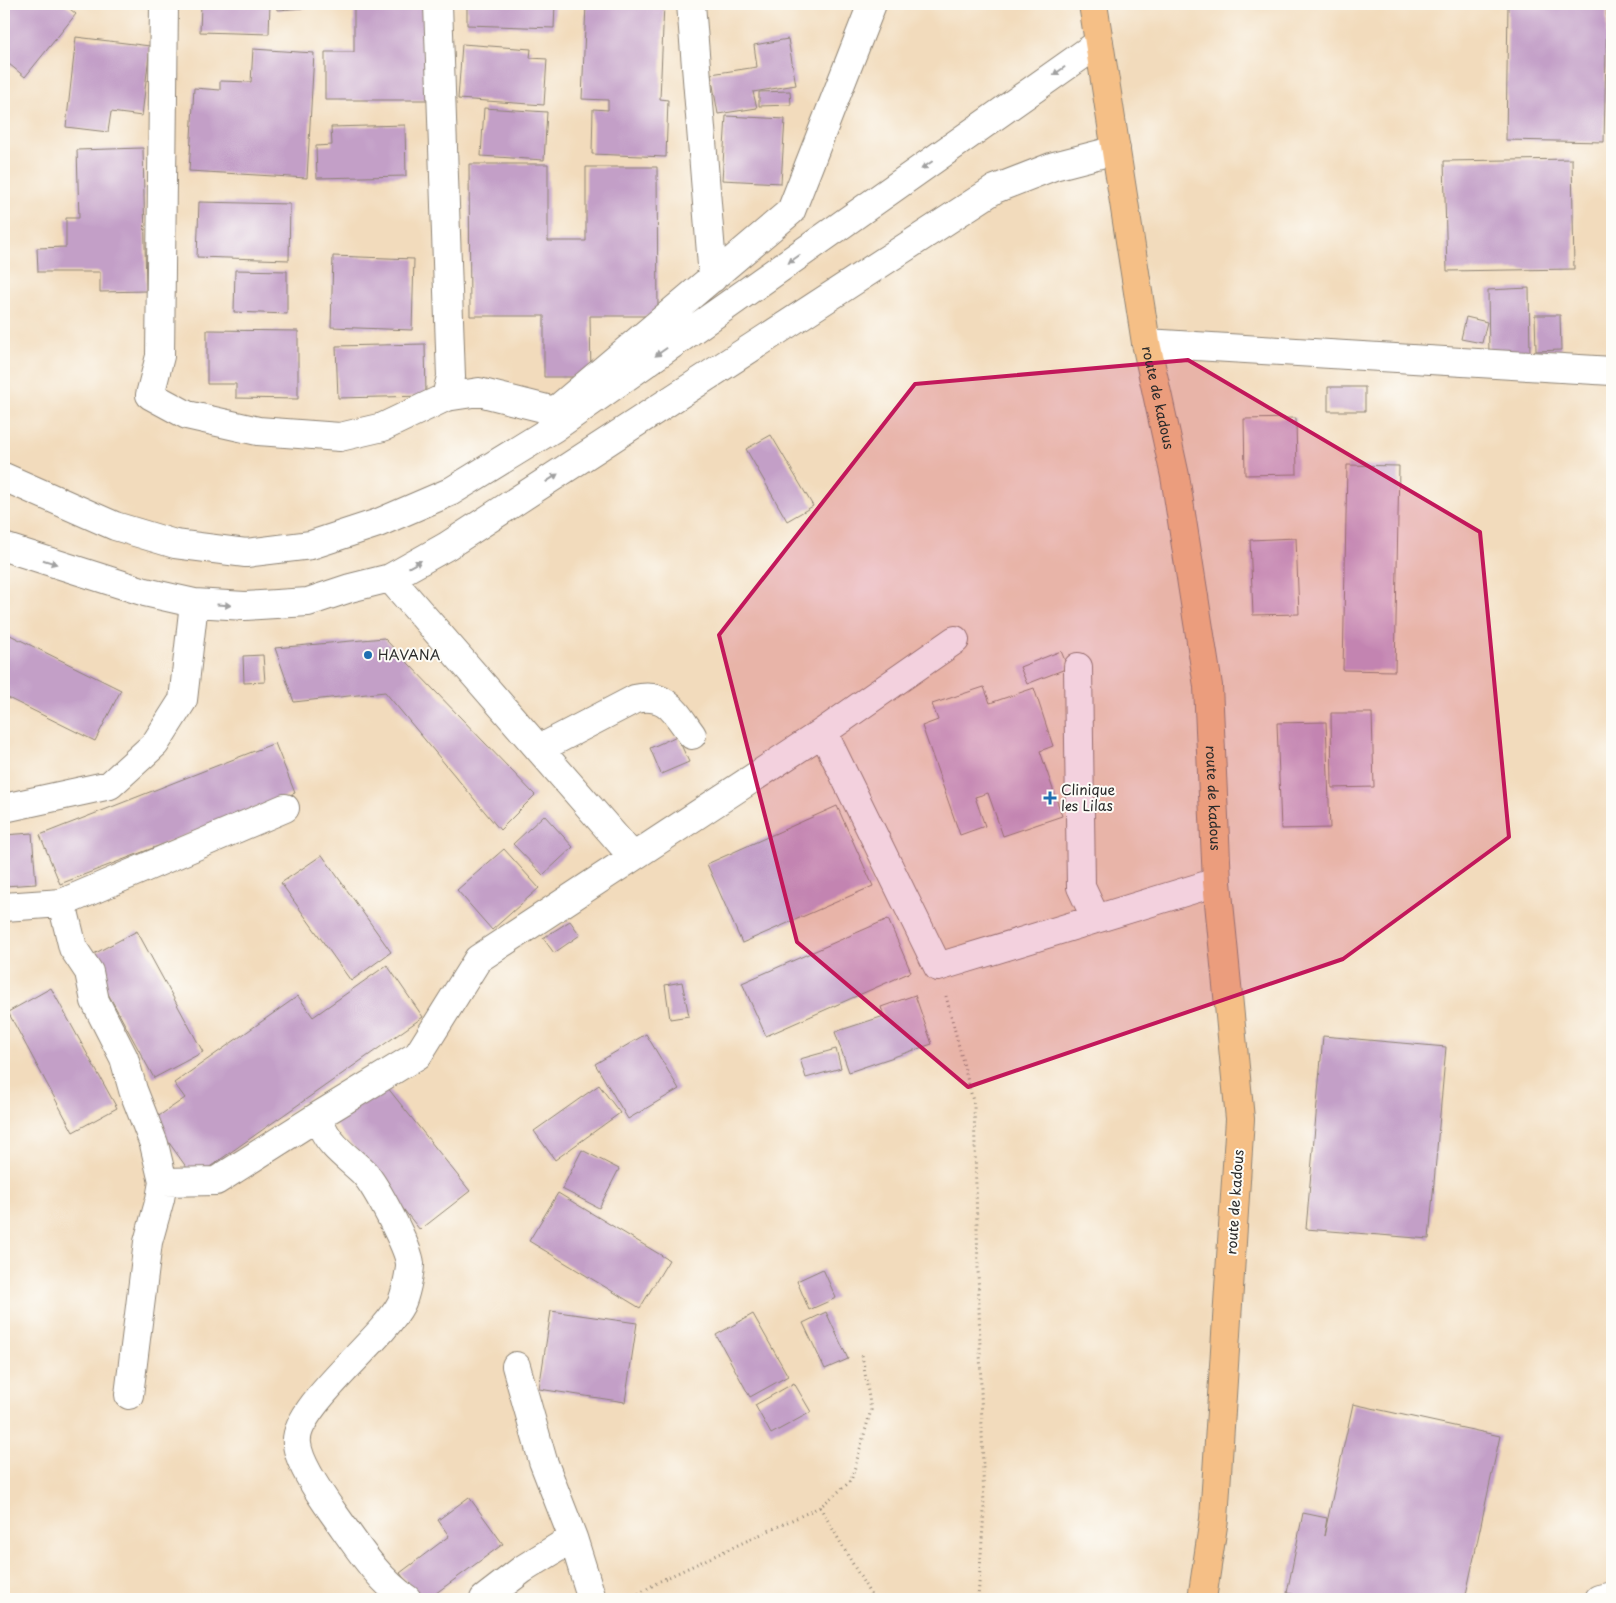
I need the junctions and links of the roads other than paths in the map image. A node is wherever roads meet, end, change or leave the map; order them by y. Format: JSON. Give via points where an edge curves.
{"nodes":[{"id":1,"x":164,"y":4,"type":"edge"},
{"id":2,"x":438,"y":4,"type":"edge"},
{"id":3,"x":691,"y":4,"type":"edge"},
{"id":4,"x":872,"y":4,"type":"edge"},
{"id":5,"x":1093,"y":4,"type":"edge"},
{"id":6,"x":1099,"y":43,"type":"junction"},
{"id":7,"x":1116,"y":150,"type":"junction"},
{"id":8,"x":713,"y":278,"type":"junction"},
{"id":9,"x":1146,"y":343,"type":"junction"},
{"id":10,"x":1612,"y":371,"type":"edge"},
{"id":11,"x":446,"y":397,"type":"junction"},
{"id":12,"x":4,"y":477,"type":"edge"},
{"id":13,"x":4,"y":547,"type":"edge"},
{"id":14,"x":390,"y":578,"type":"junction"},
{"id":15,"x":194,"y":603,"type":"junction"},
{"id":16,"x":955,"y":640,"type":"dead end"},
{"id":17,"x":1078,"y":667,"type":"dead end"},
{"id":18,"x":823,"y":732,"type":"junction"},
{"id":19,"x":692,"y":735,"type":"dead end"},
{"id":20,"x":539,"y":749,"type":"junction"},
{"id":21,"x":4,"y":808,"type":"edge"},
{"id":22,"x":285,"y":808,"type":"dead end"},
{"id":23,"x":633,"y":857,"type":"junction"},
{"id":24,"x":1217,"y":882,"type":"junction"},
{"id":25,"x":62,"y":903,"type":"junction"},
{"id":26,"x":4,"y":907,"type":"edge"},
{"id":27,"x":1096,"y":919,"type":"junction"},
{"id":28,"x":320,"y":1114,"type":"junction"},
{"id":29,"x":163,"y":1182,"type":"junction"},
{"id":30,"x":516,"y":1366,"type":"dead end"},
{"id":31,"x":128,"y":1395,"type":"dead end"},
{"id":32,"x":573,"y":1538,"type":"junction"},
{"id":33,"x":1612,"y":1596,"type":"edge"},
{"id":34,"x":407,"y":1599,"type":"edge"},
{"id":35,"x":484,"y":1599,"type":"edge"},
{"id":36,"x":592,"y":1599,"type":"edge"},
{"id":37,"x":1202,"y":1599,"type":"edge"},
{"id":38,"x":1599,"y":1599,"type":"edge"}],
"edges":[{"from":1,"to":11,"type":"street","via":[[160,356],[150,395],[187,415],[258,431],[340,437],[383,427]]},
{"from":2,"to":11,"type":"street","via":[[451,377]]},
{"from":3,"to":8,"type":"street"},
{"from":4,"to":8,"type":"street","via":[[791,212]]},
{"from":5,"to":6,"type":"main road","name":"route de kadous"},
{"from":6,"to":7,"type":"main road","name":"route de kadous"},
{"from":6,"to":12,"type":"street","one_way":true,"via":[[554,428],[450,492],[378,523],[311,545],[246,553],[176,544],[115,526]]},
{"from":7,"to":9,"type":"main road","name":"route de kadous"},
{"from":14,"to":7,"type":"street","one_way":true,"via":[[448,546],[995,189],[1054,166]]},
{"from":8,"to":11,"type":"street","via":[[555,411],[480,392]]},
{"from":9,"to":10,"type":"street"},
{"from":9,"to":24,"type":"main road","name":"route de kadous","via":[[1175,476],[1208,686]]},
{"from":13,"to":15,"type":"street","one_way":true,"via":[[145,592]]},
{"from":15,"to":14,"type":"street","one_way":true,"via":[[246,606],[308,602]]},
{"from":14,"to":20,"type":"street"},
{"from":15,"to":21,"type":"street","via":[[183,700],[155,744],[110,785]]},
{"from":16,"to":18,"type":"street"},
{"from":17,"to":27,"type":"street","via":[[1082,887]]},
{"from":18,"to":23,"type":"street"},
{"from":18,"to":27,"type":"street","via":[[938,967]]},
{"from":19,"to":20,"type":"street","via":[[668,704],[659,698],[647,697],[635,699]]},
{"from":20,"to":23,"type":"street"},
{"from":22,"to":25,"type":"street"},
{"from":23,"to":28,"type":"street","via":[[478,958],[418,1055]]},
{"from":24,"to":27,"type":"street"},
{"from":24,"to":37,"type":"main road","name":"route de kadous","via":[[1240,1119],[1214,1519]]},
{"from":25,"to":26,"type":"street"},
{"from":25,"to":29,"type":"street","via":[[73,948],[89,972],[95,1001],[124,1058],[154,1144]]},
{"from":28,"to":29,"type":"street","via":[[216,1181]]},
{"from":28,"to":34,"type":"street","via":[[323,1130],[338,1150],[365,1174],[380,1196],[410,1263],[401,1303],[388,1323],[304,1418],[298,1429],[297,1446],[318,1490],[355,1543],[382,1577]]},
{"from":29,"to":31,"type":"street","via":[[148,1242]]},
{"from":30,"to":32,"type":"street","via":[[543,1461]]},
{"from":32,"to":35,"type":"street","via":[[523,1569]]},
{"from":32,"to":36,"type":"street"},
{"from":33,"to":38,"type":"street"}]}
